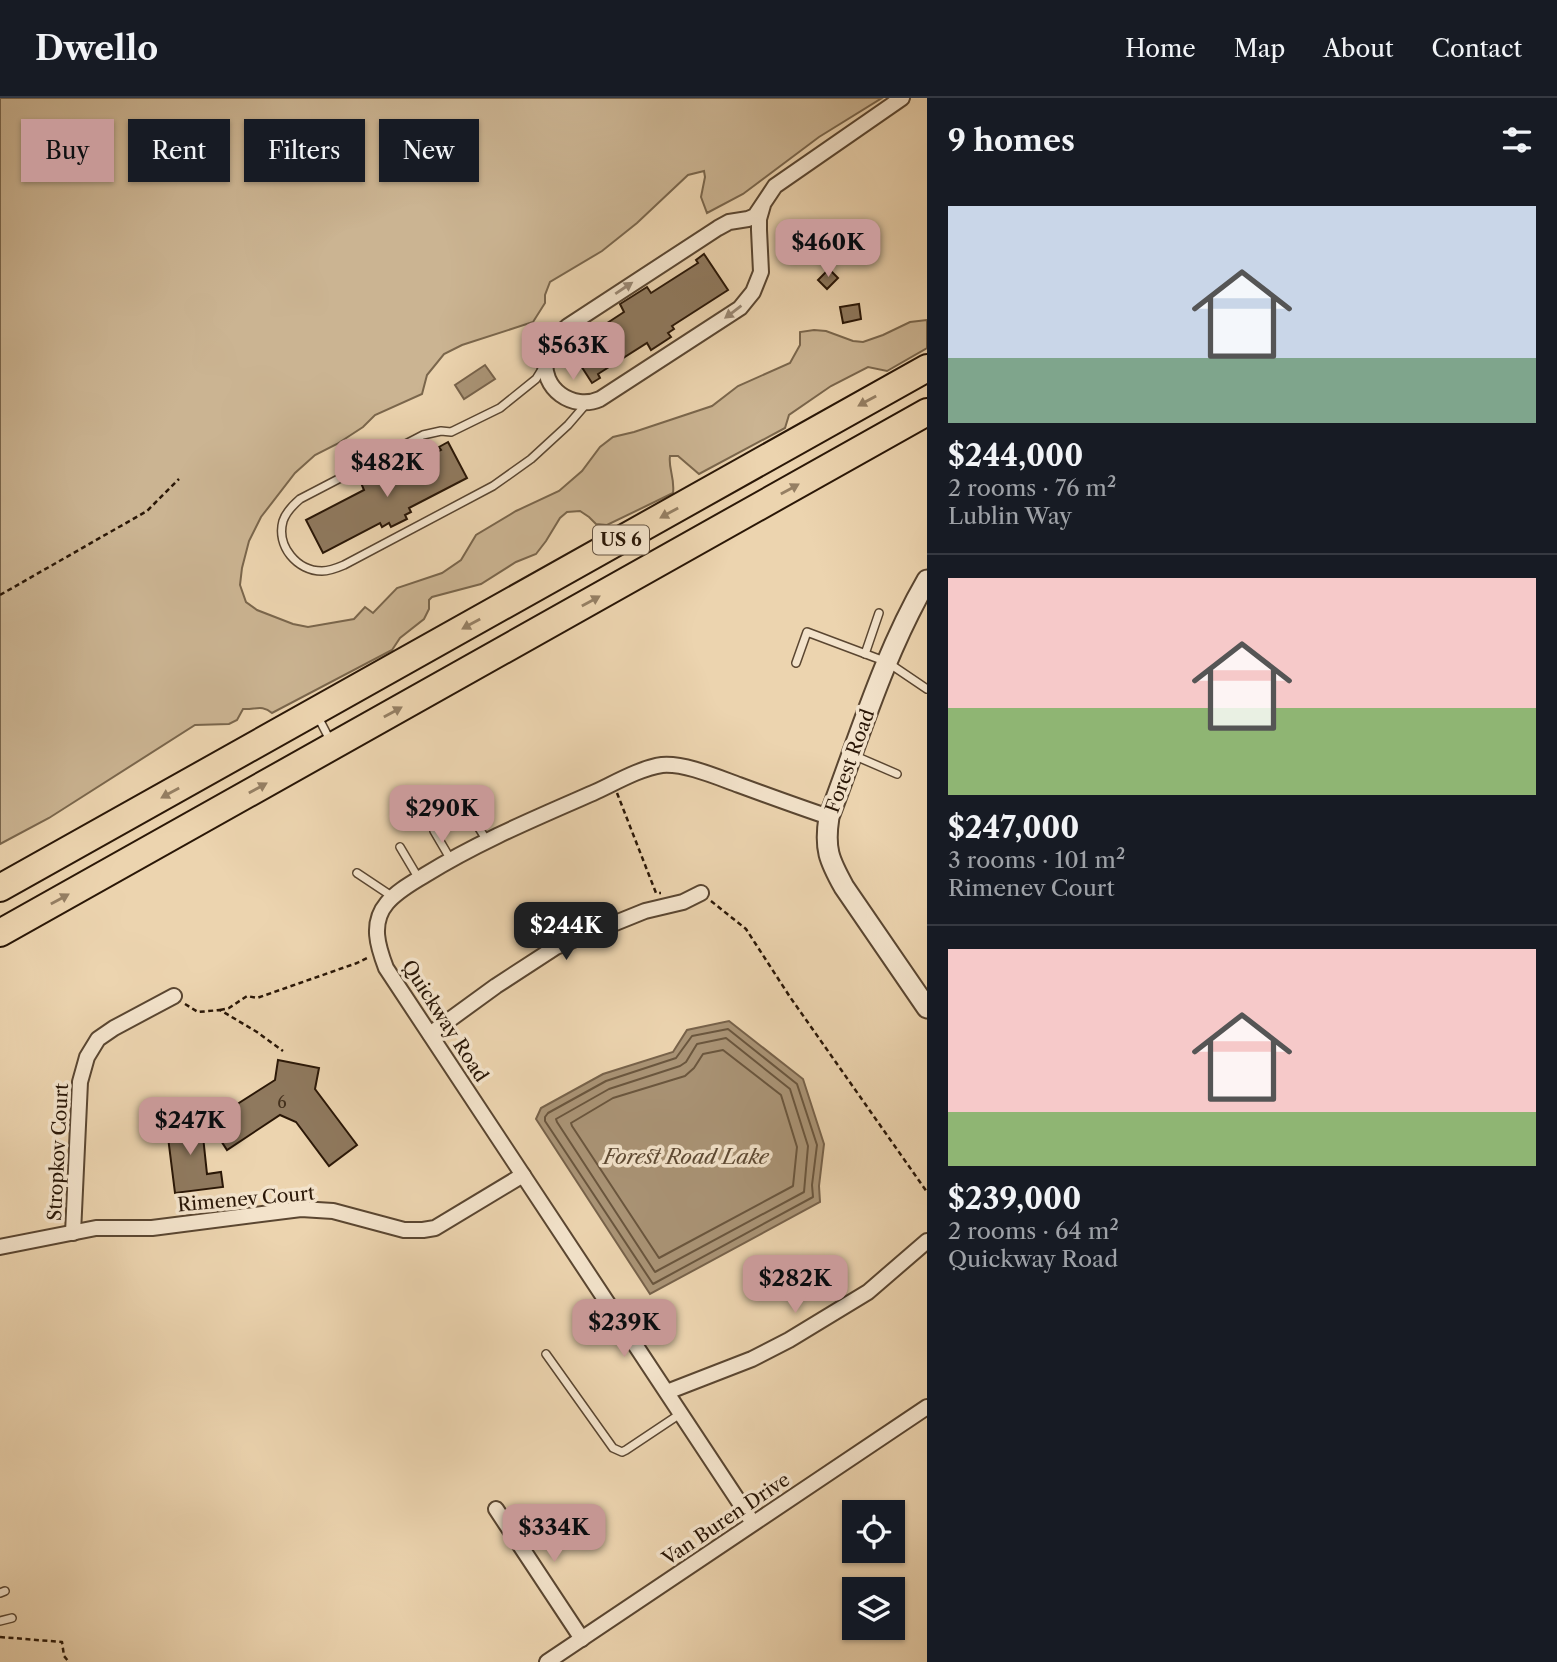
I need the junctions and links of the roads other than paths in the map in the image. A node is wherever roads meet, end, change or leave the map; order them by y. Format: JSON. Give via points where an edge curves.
{"nodes":[{"id":1,"x":902,"y":98,"type":"edge"},
{"id":2,"x":763,"y":205,"type":"junction"},
{"id":3,"x":546,"y":363,"type":"junction"},
{"id":4,"x":927,"y":368,"type":"edge"},
{"id":5,"x":588,"y":403,"type":"junction"},
{"id":6,"x":927,"y":412,"type":"edge"},
{"id":7,"x":927,"y":580,"type":"edge"},
{"id":8,"x":922,"y":600,"type":"edge"},
{"id":9,"x":879,"y":612,"type":"dead end"},
{"id":10,"x":865,"y":654,"type":"junction"},
{"id":11,"x":887,"y":662,"type":"junction"},
{"id":12,"x":796,"y":663,"type":"dead end"},
{"id":13,"x":927,"y":689,"type":"edge"},
{"id":14,"x":315,"y":711,"type":"junction"},
{"id":15,"x":333,"y":746,"type":"junction"},
{"id":16,"x":852,"y":755,"type":"junction"},
{"id":17,"x":897,"y":774,"type":"dead end"},
{"id":18,"x":469,"y":812,"type":"dead end"},
{"id":19,"x":829,"y":817,"type":"junction"},
{"id":20,"x":434,"y":831,"type":"dead end"},
{"id":21,"x":487,"y":842,"type":"junction"},
{"id":22,"x":400,"y":847,"type":"dead end"},
{"id":23,"x":451,"y":860,"type":"junction"},
{"id":24,"x":357,"y":873,"type":"dead end"},
{"id":25,"x":419,"y":879,"type":"junction"},
{"id":26,"x":0,"y":888,"type":"edge"},
{"id":27,"x":701,"y":893,"type":"road end"},
{"id":28,"x":394,"y":897,"type":"junction"},
{"id":29,"x":0,"y":933,"type":"edge"},
{"id":30,"x":174,"y":996,"type":"road end"},
{"id":31,"x":927,"y":1008,"type":"edge"},
{"id":32,"x":430,"y":1034,"type":"junction"},
{"id":33,"x":523,"y":1175,"type":"junction"},
{"id":34,"x":73,"y":1233,"type":"junction"},
{"id":35,"x":927,"y":1241,"type":"edge"},
{"id":36,"x":0,"y":1247,"type":"edge"},
{"id":37,"x":546,"y":1354,"type":"dead end"},
{"id":38,"x":667,"y":1392,"type":"junction"},
{"id":39,"x":927,"y":1407,"type":"edge"},
{"id":40,"x":681,"y":1413,"type":"junction"},
{"id":41,"x":496,"y":1508,"type":"dead end"},
{"id":42,"x":753,"y":1523,"type":"junction"},
{"id":43,"x":12,"y":1618,"type":"dead end"},
{"id":44,"x":0,"y":1621,"type":"edge"},
{"id":45,"x":582,"y":1639,"type":"junction"},
{"id":46,"x":547,"y":1662,"type":"edge"}],
"edges":[{"from":1,"to":2,"type":"street","via":[[775,186]]},
{"from":3,"to":2,"type":"street","one_way":true,"via":[[553,342],[568,326],[718,228],[752,218]]},
{"from":2,"to":5,"type":"street","one_way":true,"via":[[759,219],[761,272],[740,308]]},
{"from":3,"to":5,"type":"street","via":[[556,391],[569,400]]},
{"from":3,"to":5,"type":"lane","via":[[536,379],[500,408],[451,432],[423,435],[300,499],[290,508],[281,531],[290,555],[299,564],[321,571],[344,565],[494,486],[531,459]]},
{"from":4,"to":14,"type":"highway","number":"US 6","one_way":true},
{"from":15,"to":6,"type":"highway","number":"US 6","one_way":true},
{"from":7,"to":8,"type":"street","name":"Forest Road"},
{"from":8,"to":11,"type":"street","name":"Forest Road"},
{"from":9,"to":10,"type":"lane"},
{"from":10,"to":11,"type":"lane"},
{"from":10,"to":12,"type":"lane","via":[[807,632]]},
{"from":11,"to":13,"type":"lane"},
{"from":11,"to":16,"type":"street","name":"Forest Road"},
{"from":14,"to":15,"type":"lane"},
{"from":14,"to":26,"type":"highway","number":"US 6","one_way":true},
{"from":29,"to":15,"type":"highway","number":"US 6","one_way":true},
{"from":16,"to":17,"type":"lane"},
{"from":16,"to":19,"type":"street","name":"Forest Road"},
{"from":18,"to":21,"type":"lane"},
{"from":19,"to":21,"type":"street","name":"Quickway Road","via":[[705,773],[662,765]]},
{"from":19,"to":31,"type":"street","name":"Forest Road","via":[[826,839],[834,870]]},
{"from":20,"to":23,"type":"lane"},
{"from":21,"to":23,"type":"street","name":"Quickway Road"},
{"from":22,"to":25,"type":"lane"},
{"from":23,"to":25,"type":"street","name":"Quickway Road"},
{"from":24,"to":28,"type":"lane"},
{"from":25,"to":28,"type":"street","name":"Quickway Road"},
{"from":27,"to":32,"type":"street","via":[[556,947]]},
{"from":28,"to":32,"type":"street","name":"Quickway Road","via":[[379,917],[380,951],[386,968]]},
{"from":30,"to":34,"type":"street","name":"Stropkov Court","via":[[98,1039],[87,1057],[80,1082]]},
{"from":32,"to":33,"type":"street","name":"Quickway Road"},
{"from":33,"to":34,"type":"street","name":"Rimenev Court","via":[[435,1228],[423,1230],[301,1209]]},
{"from":33,"to":38,"type":"street","name":"Quickway Road"},
{"from":34,"to":36,"type":"street","name":"Rimenev Court"},
{"from":35,"to":38,"type":"street","via":[[868,1292],[789,1340]]},
{"from":37,"to":40,"type":"lane","via":[[618,1451]]},
{"from":38,"to":40,"type":"street","name":"Quickway Road"},
{"from":39,"to":42,"type":"street","name":"Van Buren Drive"},
{"from":40,"to":42,"type":"street","name":"Quickway Road"},
{"from":41,"to":45,"type":"street"},
{"from":42,"to":45,"type":"street","name":"Van Buren Drive"},
{"from":43,"to":44,"type":"lane"},
{"from":45,"to":46,"type":"street","name":"Van Buren Drive"}]}
